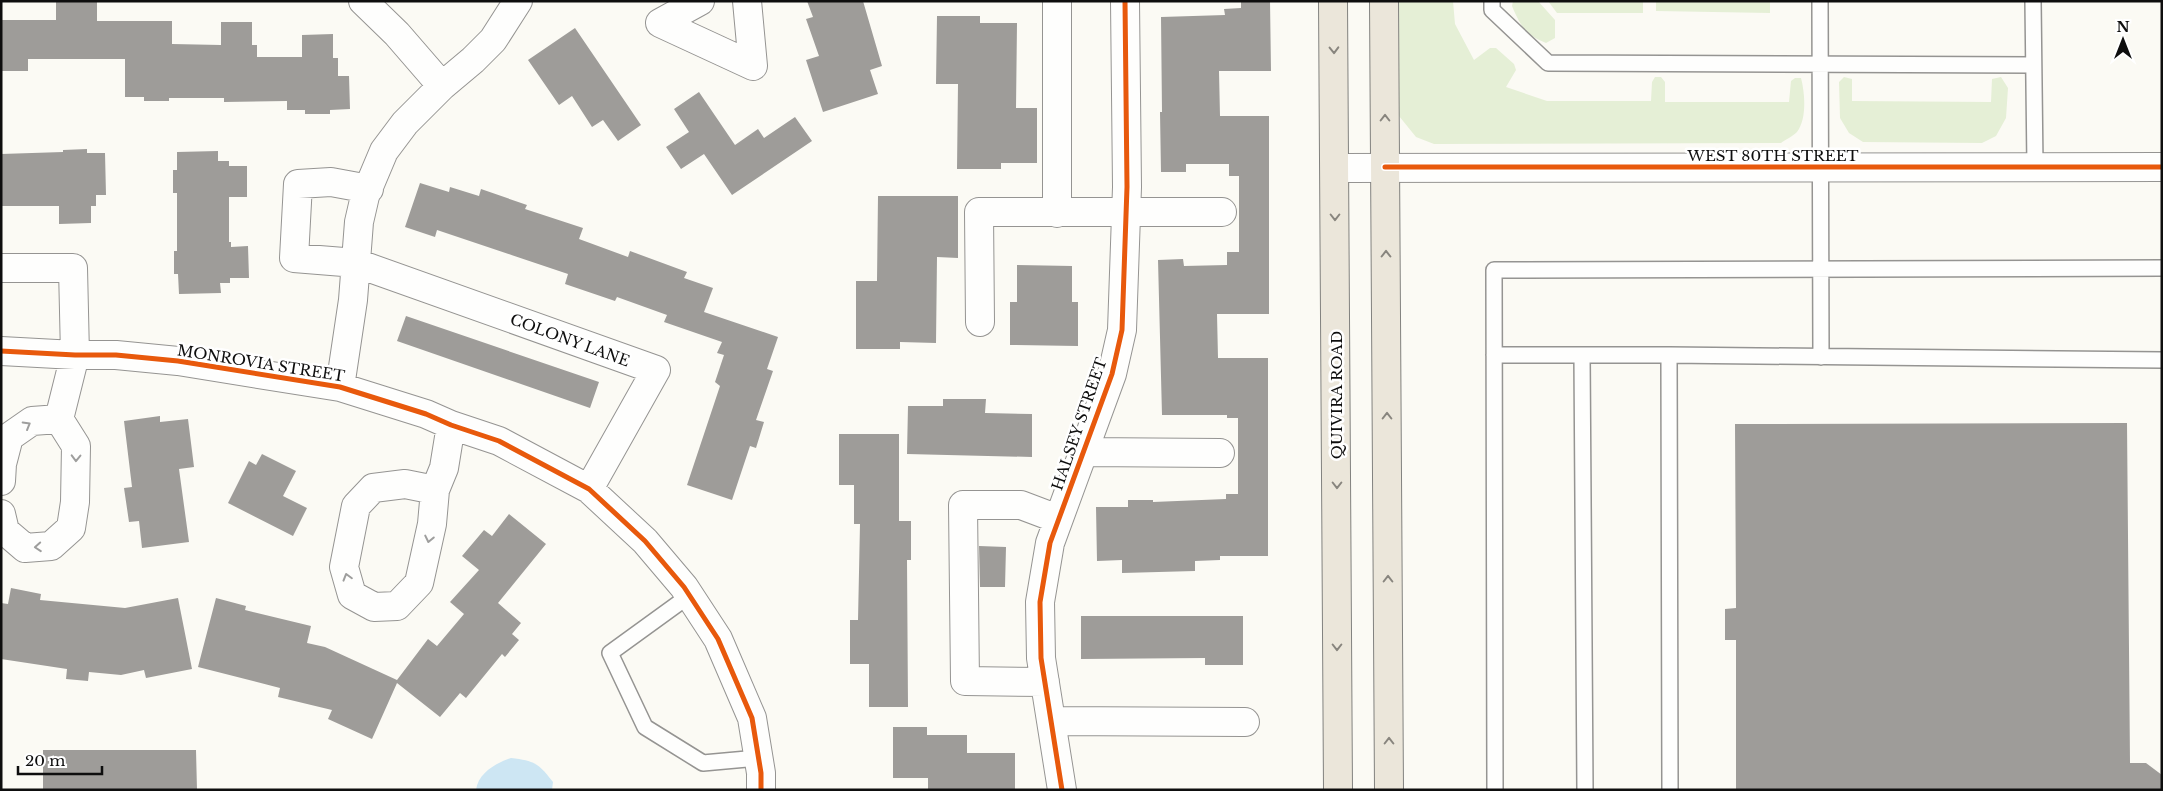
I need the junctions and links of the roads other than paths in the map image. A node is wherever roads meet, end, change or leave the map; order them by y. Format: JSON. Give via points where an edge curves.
{"nodes":[{"id":1,"x":363,"y":1,"type":"edge"},
{"id":2,"x":518,"y":1,"type":"edge"},
{"id":3,"x":700,"y":1,"type":"edge"},
{"id":4,"x":747,"y":1,"type":"edge"},
{"id":5,"x":1057,"y":1,"type":"edge"},
{"id":6,"x":1125,"y":1,"type":"edge"},
{"id":7,"x":1333,"y":1,"type":"edge"},
{"id":8,"x":1384,"y":1,"type":"edge"},
{"id":9,"x":1492,"y":1,"type":"edge"},
{"id":10,"x":1820,"y":1,"type":"edge"},
{"id":11,"x":2032,"y":1,"type":"edge"},
{"id":12,"x":1820,"y":65,"type":"junction"},
{"id":13,"x":2033,"y":65,"type":"junction"},
{"id":14,"x":442,"y":86,"type":"junction"},
{"id":15,"x":1385,"y":167,"type":"junction"},
{"id":16,"x":1820,"y":167,"type":"junction"},
{"id":17,"x":2035,"y":167,"type":"junction"},
{"id":18,"x":2162,"y":167,"type":"edge"},
{"id":19,"x":1335,"y":168,"type":"junction"},
{"id":20,"x":369,"y":189,"type":"junction"},
{"id":21,"x":1222,"y":212,"type":"dead end"},
{"id":22,"x":1057,"y":213,"type":"junction"},
{"id":23,"x":1127,"y":213,"type":"junction"},
{"id":24,"x":356,"y":263,"type":"junction"},
{"id":25,"x":1,"y":268,"type":"edge"},
{"id":26,"x":1820,"y":268,"type":"junction"},
{"id":27,"x":2162,"y":268,"type":"edge"},
{"id":28,"x":980,"y":322,"type":"dead end"},
{"id":29,"x":1,"y":351,"type":"edge"},
{"id":30,"x":74,"y":355,"type":"junction"},
{"id":31,"x":1494,"y":355,"type":"junction"},
{"id":32,"x":1582,"y":355,"type":"junction"},
{"id":33,"x":1669,"y":355,"type":"junction"},
{"id":34,"x":1821,"y":357,"type":"junction"},
{"id":35,"x":2162,"y":360,"type":"edge"},
{"id":36,"x":340,"y":387,"type":"junction"},
{"id":37,"x":59,"y":419,"type":"junction"},
{"id":38,"x":451,"y":425,"type":"junction"},
{"id":39,"x":1084,"y":452,"type":"junction"},
{"id":40,"x":1220,"y":453,"type":"dead end"},
{"id":41,"x":1,"y":480,"type":"edge"},
{"id":42,"x":589,"y":489,"type":"junction"},
{"id":43,"x":434,"y":490,"type":"junction"},
{"id":44,"x":1,"y":514,"type":"edge"},
{"id":45,"x":1058,"y":519,"type":"junction"},
{"id":46,"x":690,"y":595,"type":"junction"},
{"id":47,"x":1045,"y":682,"type":"junction"},
{"id":48,"x":1051,"y":721,"type":"junction"},
{"id":49,"x":1245,"y":722,"type":"dead end"},
{"id":50,"x":758,"y":758,"type":"junction"},
{"id":51,"x":761,"y":790,"type":"edge"},
{"id":52,"x":1062,"y":790,"type":"edge"},
{"id":53,"x":1338,"y":790,"type":"edge"},
{"id":54,"x":1389,"y":790,"type":"edge"},
{"id":55,"x":1495,"y":790,"type":"edge"},
{"id":56,"x":1585,"y":790,"type":"edge"},
{"id":57,"x":1670,"y":790,"type":"edge"}],
"edges":[{"from":1,"to":14,"type":"street","via":[[398,34]]},
{"from":2,"to":14,"type":"street","via":[[493,40]]},
{"from":3,"to":4,"type":"street","via":[[660,23],[753,66]]},
{"from":5,"to":22,"type":"street"},
{"from":6,"to":23,"type":"street","name":"HALSEY STREET"},
{"from":7,"to":19,"type":"main road","name":"QUIVIRA ROAD","one_way":true},
{"from":15,"to":8,"type":"main road","one_way":true},
{"from":9,"to":12,"type":"lane","via":[[1492,10],[1548,63]]},
{"from":10,"to":12,"type":"lane"},
{"from":11,"to":13,"type":"lane"},
{"from":12,"to":13,"type":"lane"},
{"from":12,"to":16,"type":"lane"},
{"from":13,"to":17,"type":"lane"},
{"from":14,"to":20,"type":"street","via":[[405,123],[384,151]]},
{"from":15,"to":16,"type":"street","name":"WEST 80TH STREET"},
{"from":15,"to":19,"type":"street","name":"WEST 80TH STREET"},
{"from":54,"to":15,"type":"main road","one_way":true},
{"from":16,"to":17,"type":"street","name":"WEST 80TH STREET"},
{"from":16,"to":26,"type":"lane"},
{"from":17,"to":18,"type":"street","name":"WEST 80TH STREET"},
{"from":19,"to":53,"type":"main road","name":"QUIVIRA ROAD","one_way":true},
{"from":20,"to":24,"type":"street","via":[[359,222]]},
{"from":20,"to":24,"type":"street","via":[[331,182],[298,184],[294,258]]},
{"from":21,"to":23,"type":"street"},
{"from":22,"to":23,"type":"street"},
{"from":22,"to":28,"type":"street","via":[[979,212]]},
{"from":23,"to":39,"type":"street","name":"HALSEY STREET","via":[[1122,330],[1112,374]]},
{"from":24,"to":36,"type":"street"},
{"from":24,"to":42,"type":"street","name":"COLONY LANE","via":[[656,370]]},
{"from":25,"to":30,"type":"street","via":[[73,268]]},
{"from":26,"to":27,"type":"lane"},
{"from":26,"to":31,"type":"lane","via":[[1494,270]]},
{"from":26,"to":34,"type":"lane"},
{"from":29,"to":30,"type":"street","name":"MONROVIA STREET"},
{"from":30,"to":36,"type":"street","name":"MONROVIA STREET","via":[[178,361]]},
{"from":30,"to":37,"type":"street"},
{"from":31,"to":32,"type":"lane"},
{"from":31,"to":55,"type":"lane"},
{"from":32,"to":33,"type":"lane"},
{"from":32,"to":56,"type":"lane"},
{"from":33,"to":34,"type":"lane"},
{"from":33,"to":57,"type":"lane"},
{"from":34,"to":35,"type":"lane"},
{"from":36,"to":38,"type":"street","name":"MONROVIA STREET"},
{"from":41,"to":37,"type":"street","one_way":true,"via":[[9,437],[32,421]]},
{"from":37,"to":44,"type":"street","one_way":true,"via":[[76,446],[71,528],[51,546],[25,548],[5,531]]},
{"from":38,"to":42,"type":"street","name":"MONROVIA STREET","via":[[499,441]]},
{"from":38,"to":43,"type":"street","via":[[444,468]]},
{"from":39,"to":40,"type":"street"},
{"from":39,"to":45,"type":"street","name":"HALSEY STREET"},
{"from":42,"to":46,"type":"street","name":"MONROVIA STREET","via":[[645,541]]},
{"from":43,"to":43,"type":"street","one_way":true,"via":[[432,524],[419,583],[397,606],[374,607],[352,594],[344,567],[356,506],[373,488],[405,484]]},
{"from":45,"to":47,"type":"street","name":"HALSEY STREET","via":[[1050,543],[1040,602]]},
{"from":45,"to":47,"type":"street","via":[[1021,505],[963,505],[965,681]]},
{"from":46,"to":50,"type":"street","name":"MONROVIA STREET","via":[[718,639],[752,718]]},
{"from":46,"to":50,"type":"lane","via":[[610,653],[645,727],[703,762]]},
{"from":47,"to":48,"type":"street","name":"HALSEY STREET"},
{"from":48,"to":49,"type":"street"},
{"from":48,"to":52,"type":"street","name":"HALSEY STREET"},
{"from":50,"to":51,"type":"street","name":"MONROVIA STREET"}]}
